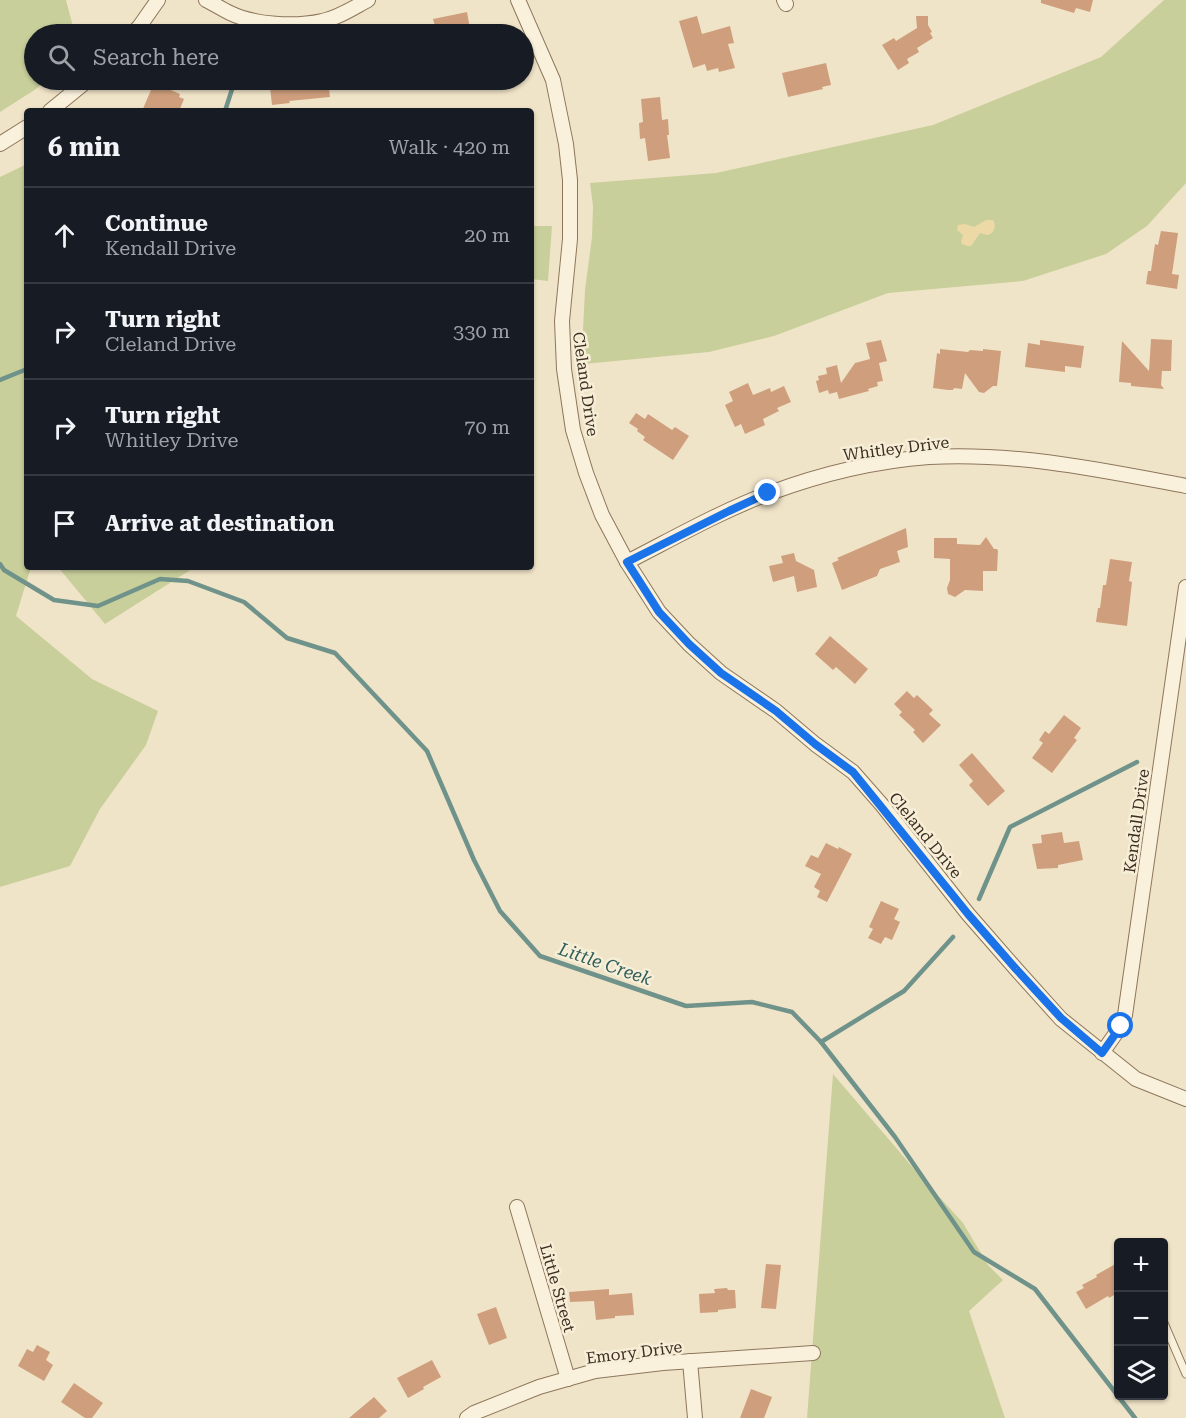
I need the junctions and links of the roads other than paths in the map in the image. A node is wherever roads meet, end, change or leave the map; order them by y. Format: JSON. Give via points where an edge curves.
{"nodes":[{"id":1,"x":158,"y":0,"type":"edge"},
{"id":2,"x":206,"y":0,"type":"edge"},
{"id":3,"x":368,"y":0,"type":"edge"},
{"id":4,"x":518,"y":0,"type":"edge"},
{"id":5,"x":141,"y":24,"type":"edge"},
{"id":6,"x":528,"y":24,"type":"edge"},
{"id":7,"x":534,"y":37,"type":"edge"},
{"id":8,"x":76,"y":90,"type":"edge"},
{"id":9,"x":54,"y":108,"type":"edge"},
{"id":10,"x":24,"y":129,"type":"edge"},
{"id":11,"x":0,"y":144,"type":"edge"},
{"id":12,"x":1186,"y":486,"type":"edge"},
{"id":13,"x":627,"y":562,"type":"junction"},
{"id":14,"x":1186,"y":586,"type":"edge"},
{"id":15,"x":1102,"y":1053,"type":"junction"},
{"id":16,"x":1186,"y":1100,"type":"edge"},
{"id":17,"x":517,"y":1207,"type":"dead end"},
{"id":18,"x":1168,"y":1332,"type":"edge"},
{"id":19,"x":813,"y":1353,"type":"dead end"},
{"id":20,"x":690,"y":1361,"type":"junction"},
{"id":21,"x":1186,"y":1374,"type":"edge"},
{"id":22,"x":568,"y":1379,"type":"junction"},
{"id":23,"x":467,"y":1418,"type":"edge"},
{"id":24,"x":695,"y":1418,"type":"edge"}],
"edges":[{"from":1,"to":5,"type":"street"},
{"from":2,"to":3,"type":"street","via":[[232,14],[280,24],[322,21]]},
{"from":4,"to":6,"type":"street","name":"Cleland Drive"},
{"from":7,"to":13,"type":"street","name":"Cleland Drive","via":[[553,80],[570,180],[571,230],[562,321],[573,429],[602,515]]},
{"from":8,"to":9,"type":"street"},
{"from":10,"to":11,"type":"street"},
{"from":12,"to":13,"type":"street","name":"Whitley Drive","via":[[1029,460],[929,457],[874,464],[768,493]]},
{"from":13,"to":15,"type":"street","name":"Cleland Drive","via":[[659,612],[689,644],[721,673],[853,772],[1016,969],[1061,1018]]},
{"from":14,"to":15,"type":"street","name":"Kendall Drive","via":[[1125,1015]]},
{"from":15,"to":16,"type":"street","name":"Cleland Drive","via":[[1136,1079]]},
{"from":17,"to":22,"type":"street","name":"Little Street"},
{"from":18,"to":21,"type":"lane"},
{"from":19,"to":20,"type":"street","name":"Emory Drive"},
{"from":20,"to":22,"type":"street","name":"Emory Drive","via":[[595,1371]]},
{"from":20,"to":24,"type":"street"},
{"from":22,"to":23,"type":"street","name":"Emory Drive","via":[[538,1387]]}]}
